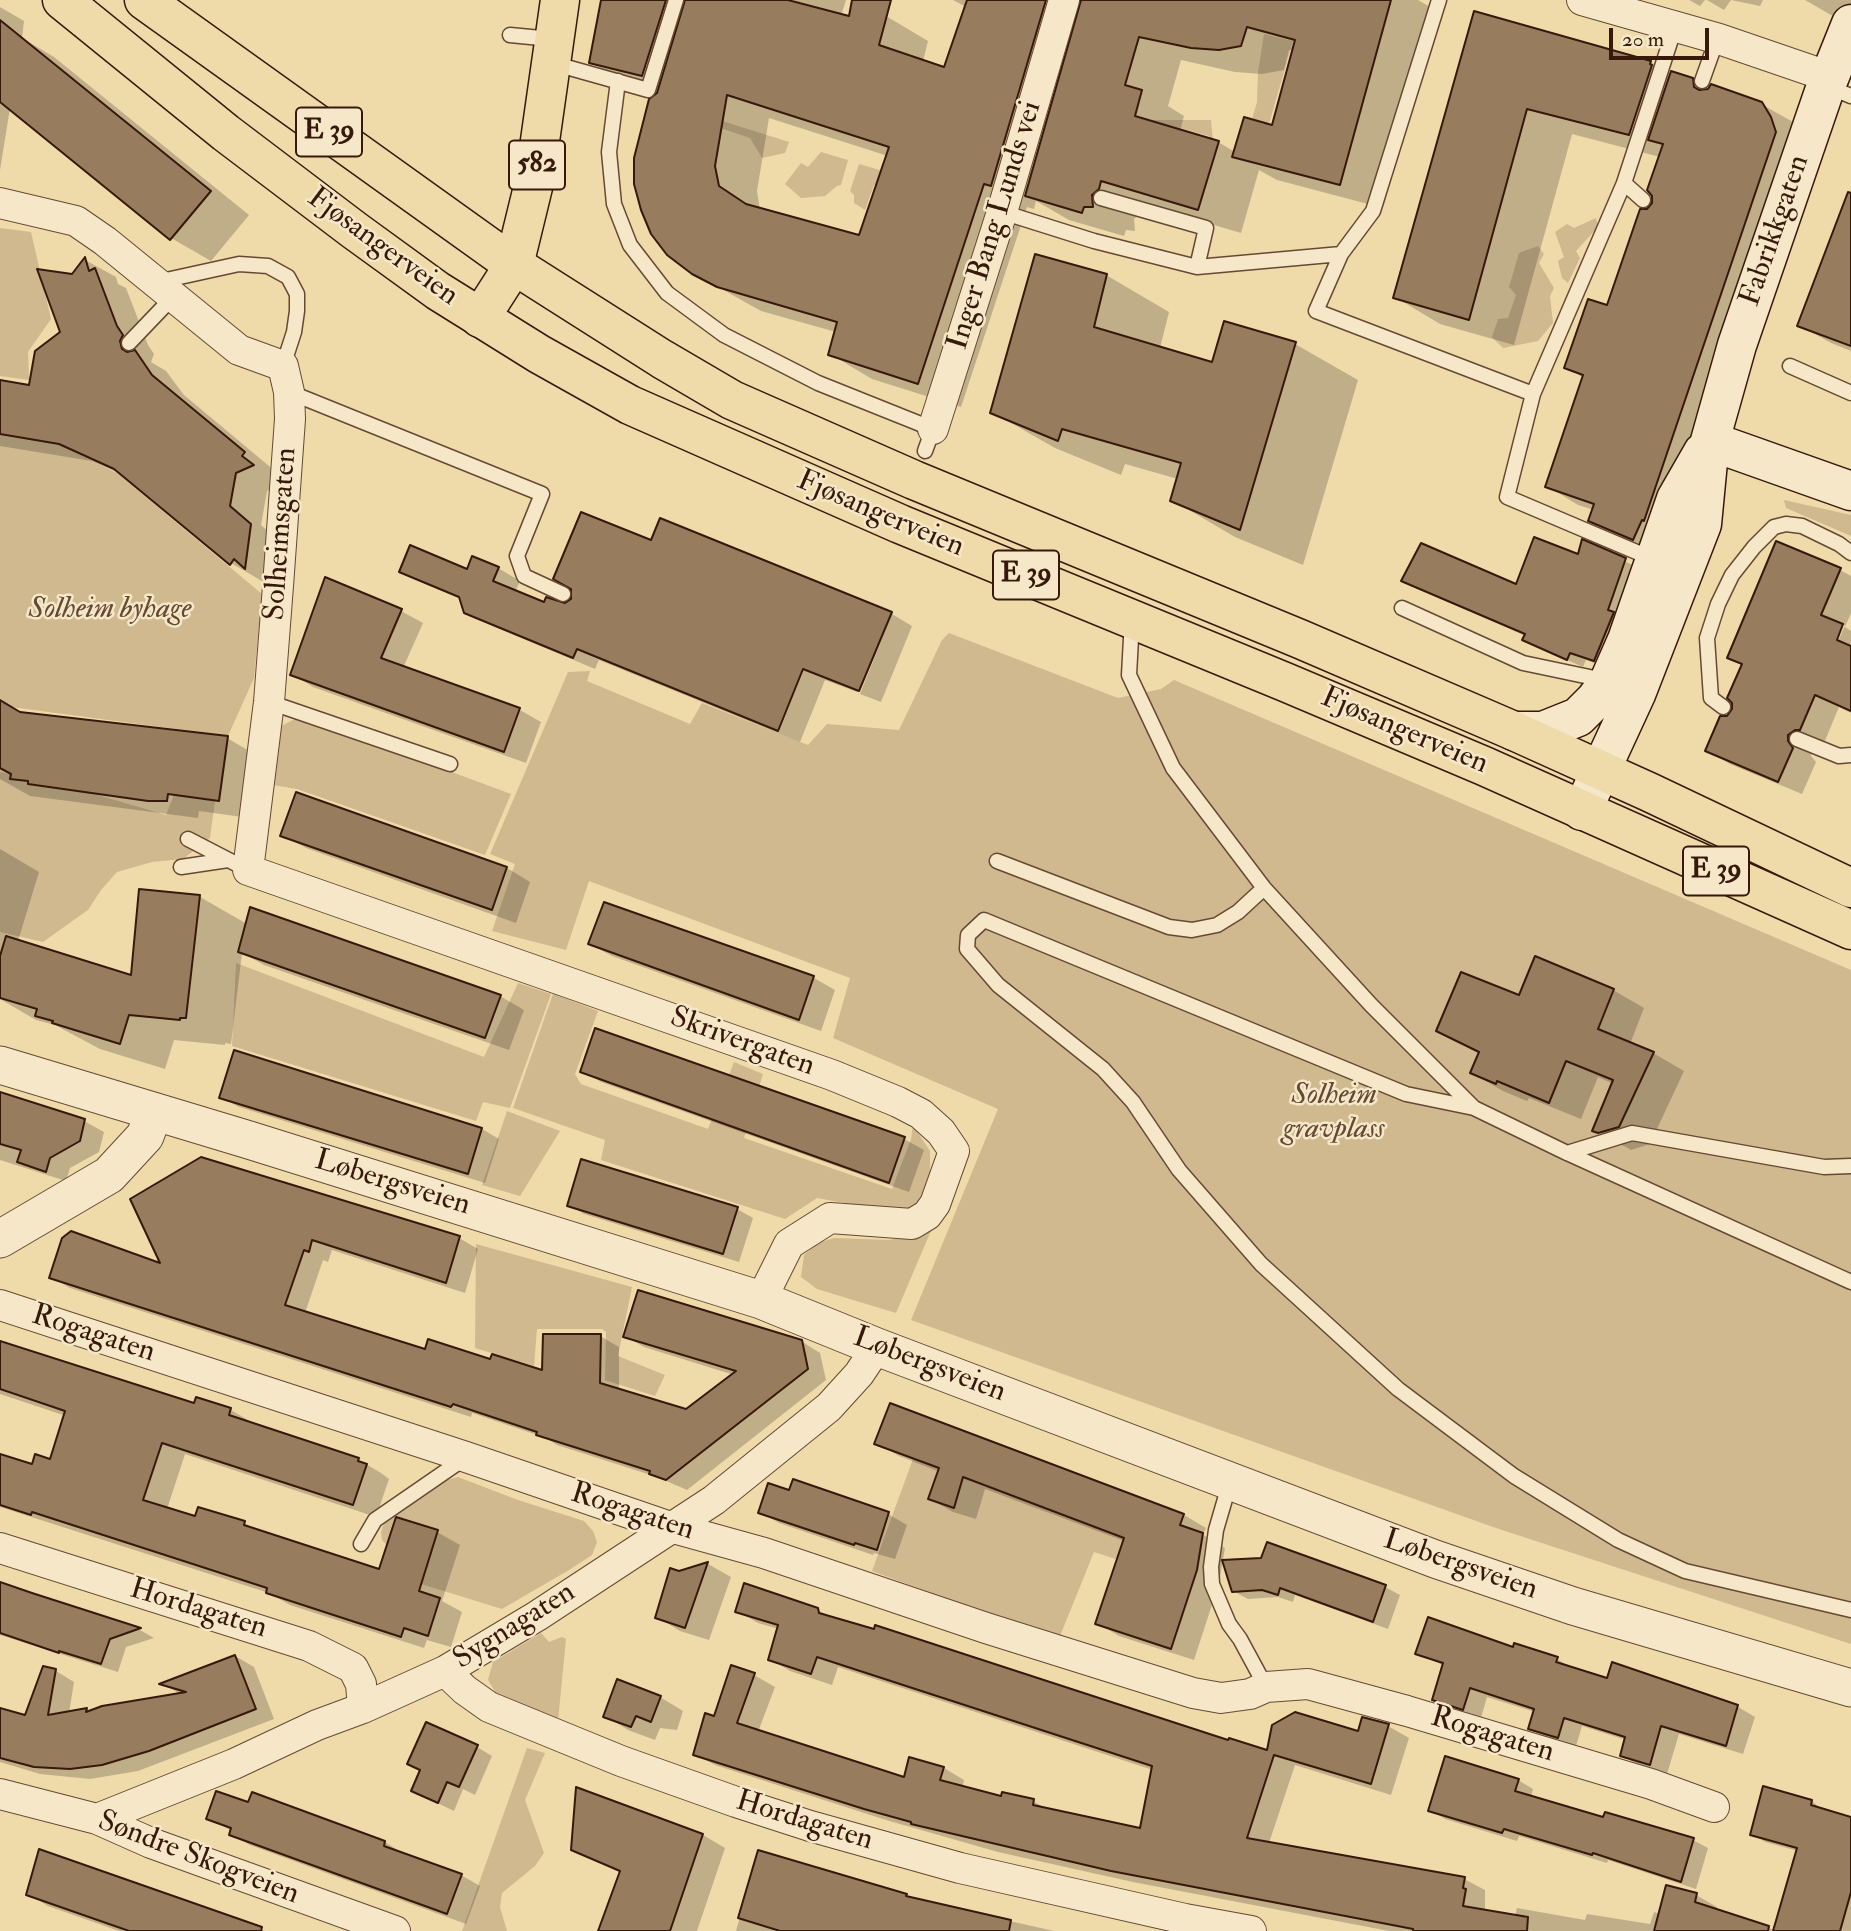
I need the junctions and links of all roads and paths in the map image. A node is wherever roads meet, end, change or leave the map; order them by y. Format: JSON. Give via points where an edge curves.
{"nodes":[{"id":1,"x":62,"y":0,"type":"edge"},
{"id":2,"x":144,"y":0,"type":"edge"},
{"id":3,"x":560,"y":0,"type":"edge"},
{"id":4,"x":676,"y":0,"type":"edge"},
{"id":5,"x":1064,"y":0,"type":"edge"},
{"id":6,"x":1439,"y":0,"type":"edge"},
{"id":7,"x":1582,"y":0,"type":"edge"},
{"id":8,"x":1851,"y":24,"type":"edge"},
{"id":9,"x":1675,"y":27,"type":"junction"},
{"id":10,"x":510,"y":35,"type":"dead end"},
{"id":11,"x":1717,"y":39,"type":"junction"},
{"id":12,"x":554,"y":51,"type":"junction"},
{"id":13,"x":618,"y":81,"type":"junction"},
{"id":14,"x":1702,"y":81,"type":"dead end"},
{"id":15,"x":1836,"y":86,"type":"edge"},
{"id":16,"x":1624,"y":183,"type":"junction"},
{"id":17,"x":1101,"y":198,"type":"dead end"},
{"id":18,"x":1643,"y":200,"type":"dead end"},
{"id":19,"x":0,"y":203,"type":"edge"},
{"id":20,"x":1002,"y":212,"type":"junction"},
{"id":21,"x":1341,"y":254,"type":"junction"},
{"id":22,"x":514,"y":265,"type":"junction"},
{"id":23,"x":1197,"y":267,"type":"junction"},
{"id":24,"x":164,"y":290,"type":"junction"},
{"id":25,"x":480,"y":318,"type":"junction"},
{"id":26,"x":129,"y":342,"type":"dead end"},
{"id":27,"x":1790,"y":366,"type":"dead end"},
{"id":28,"x":287,"y":393,"type":"junction"},
{"id":29,"x":1851,"y":393,"type":"edge"},
{"id":30,"x":1533,"y":394,"type":"junction"},
{"id":31,"x":929,"y":440,"type":"joint"},
{"id":32,"x":1710,"y":441,"type":"junction"},
{"id":33,"x":1851,"y":491,"type":"edge"},
{"id":34,"x":1851,"y":553,"type":"edge"},
{"id":35,"x":1670,"y":566,"type":"junction"},
{"id":36,"x":563,"y":594,"type":"dead end"},
{"id":37,"x":1402,"y":608,"type":"dead end"},
{"id":38,"x":1133,"y":619,"type":"junction"},
{"id":39,"x":1623,"y":688,"type":"junction"},
{"id":40,"x":269,"y":702,"type":"junction"},
{"id":41,"x":1723,"y":708,"type":"dead end"},
{"id":42,"x":1514,"y":731,"type":"junction"},
{"id":43,"x":1797,"y":740,"type":"dead end"},
{"id":44,"x":1851,"y":755,"type":"edge"},
{"id":45,"x":450,"y":764,"type":"dead end"},
{"id":46,"x":1600,"y":770,"type":"junction"},
{"id":47,"x":1582,"y":811,"type":"junction"},
{"id":48,"x":188,"y":839,"type":"dead end"},
{"id":49,"x":997,"y":861,"type":"dead end"},
{"id":50,"x":238,"y":865,"type":"junction"},
{"id":51,"x":181,"y":867,"type":"dead end"},
{"id":52,"x":1264,"y":888,"type":"junction"},
{"id":53,"x":1851,"y":888,"type":"edge"},
{"id":54,"x":1851,"y":930,"type":"edge"},
{"id":55,"x":0,"y":1065,"type":"edge"},
{"id":56,"x":1474,"y":1108,"type":"junction"},
{"id":57,"x":155,"y":1112,"type":"junction"},
{"id":58,"x":1567,"y":1153,"type":"junction"},
{"id":59,"x":1851,"y":1166,"type":"edge"},
{"id":60,"x":0,"y":1239,"type":"edge"},
{"id":61,"x":1851,"y":1282,"type":"edge"},
{"id":62,"x":761,"y":1300,"type":"junction"},
{"id":63,"x":0,"y":1305,"type":"edge"},
{"id":64,"x":877,"y":1347,"type":"junction"},
{"id":65,"x":466,"y":1457,"type":"junction"},
{"id":66,"x":1230,"y":1482,"type":"junction"},
{"id":67,"x":670,"y":1527,"type":"junction"},
{"id":68,"x":361,"y":1544,"type":"dead end"},
{"id":69,"x":0,"y":1548,"type":"edge"},
{"id":70,"x":1851,"y":1610,"type":"edge"},
{"id":71,"x":445,"y":1671,"type":"junction"},
{"id":72,"x":1266,"y":1687,"type":"junction"},
{"id":73,"x":1851,"y":1688,"type":"edge"},
{"id":74,"x":363,"y":1707,"type":"junction"},
{"id":75,"x":0,"y":1794,"type":"edge"},
{"id":76,"x":1714,"y":1807,"type":"dead end"},
{"id":77,"x":97,"y":1819,"type":"junction"},
{"id":78,"x":1186,"y":1925,"type":"edge"},
{"id":79,"x":395,"y":1931,"type":"edge"},
{"id":80,"x":1251,"y":1931,"type":"edge"}],
"edges":[{"from":1,"to":25,"type":"main road","name":"Fjøsangerveien","number":"E 39","via":[[226,133]]},
{"from":2,"to":22,"type":"main road","name":"Fjøsangerveien","number":"E 39"},
{"from":3,"to":12,"type":"main road","number":"582"},
{"from":4,"to":13,"type":"lane","via":[[648,90]]},
{"from":5,"to":20,"type":"street","name":"Inger Bang Lunds vei"},
{"from":6,"to":21,"type":"lane","via":[[1373,211]]},
{"from":7,"to":9,"type":"street"},
{"from":8,"to":15,"type":"main road","name":"Fabrikkgaten"},
{"from":9,"to":11,"type":"street"},
{"from":9,"to":16,"type":"lane"},
{"from":10,"to":12,"type":"lane"},
{"from":11,"to":14,"type":"lane"},
{"from":11,"to":15,"type":"street"},
{"from":12,"to":13,"type":"lane"},
{"from":12,"to":22,"type":"main road","number":"582","via":[[534,183]]},
{"from":13,"to":31,"type":"lane","via":[[609,152],[614,204],[630,245],[667,293],[724,335]]},
{"from":15,"to":32,"type":"main road","name":"Fabrikkgaten","via":[[1737,345]]},
{"from":16,"to":18,"type":"lane"},
{"from":16,"to":30,"type":"lane"},
{"from":17,"to":23,"type":"lane","via":[[1206,228]]},
{"from":19,"to":24,"type":"street","via":[[76,221]]},
{"from":20,"to":23,"type":"lane"},
{"from":20,"to":31,"type":"street","name":"Inger Bang Lunds vei"},
{"from":21,"to":23,"type":"lane"},
{"from":21,"to":30,"type":"lane","via":[[1316,311]]},
{"from":22,"to":25,"type":"main road","number":"582"},
{"from":22,"to":42,"type":"main road","name":"Fjøsangerveien","number":"E 39","via":[[732,400]]},
{"from":24,"to":26,"type":"lane"},
{"from":24,"to":28,"type":"street"},
{"from":24,"to":28,"type":"lane","name":"Solheimsgaten","via":[[239,264],[268,266],[288,278],[298,294]]},
{"from":25,"to":38,"type":"main road","name":"Fjøsangerveien","number":"E 39","via":[[630,405],[803,483]]},
{"from":27,"to":29,"type":"lane"},
{"from":28,"to":36,"type":"lane","via":[[542,494],[517,556],[524,576]]},
{"from":28,"to":40,"type":"street","name":"Solheimsgaten"},
{"from":30,"to":35,"type":"lane","via":[[1507,497]]},
{"from":32,"to":33,"type":"main road"},
{"from":32,"to":35,"type":"main road","name":"Fabrikkgaten","via":[[1702,524]]},
{"from":34,"to":41,"type":"lane","via":[[1802,526],[1786,524],[1774,527],[1754,547],[1732,575],[1707,638],[1711,698]]},
{"from":35,"to":39,"type":"main road","name":"Fabrikkgaten"},
{"from":37,"to":39,"type":"lane","via":[[1523,663]]},
{"from":38,"to":47,"type":"main road","name":"Fjøsangerveien","number":"E 39"},
{"from":38,"to":52,"type":"lane","via":[[1129,675],[1173,768]]},
{"from":39,"to":42,"type":"main road","name":"Fabrikkgaten","via":[[1595,700],[1578,717],[1543,731]]},
{"from":39,"to":46,"type":"main road","name":"Fabrikkgaten"},
{"from":40,"to":45,"type":"lane"},
{"from":40,"to":50,"type":"street","name":"Solheimsgaten"},
{"from":42,"to":46,"type":"main road","name":"Fjøsangerveien","number":"E 39"},
{"from":43,"to":44,"type":"lane","via":[[1839,756]]},
{"from":46,"to":47,"type":"main road","name":"Fabrikkgaten"},
{"from":46,"to":53,"type":"main road","name":"Fjøsangerveien","number":"E 39"},
{"from":47,"to":54,"type":"main road","name":"Fjøsangerveien","number":"E 39"},
{"from":48,"to":50,"type":"lane"},
{"from":49,"to":52,"type":"lane","via":[[1169,927],[1192,930],[1217,925]]},
{"from":50,"to":51,"type":"lane"},
{"from":50,"to":62,"type":"street","name":"Skrivergaten","via":[[832,1076],[910,1108],[942,1132],[954,1151],[927,1215],[912,1224],[830,1218],[789,1244]]},
{"from":52,"to":56,"type":"lane"},
{"from":55,"to":57,"type":"street","name":"Løbergsveien"},
{"from":56,"to":58,"type":"lane"},
{"from":56,"to":70,"type":"lane","via":[[1406,1094],[984,920],[968,935],[967,949],[998,985],[1103,1069],[1133,1102],[1180,1170],[1261,1264],[1398,1389],[1514,1476],[1618,1540],[1685,1571]]},
{"from":57,"to":60,"type":"street","via":[[145,1136],[110,1175]]},
{"from":57,"to":62,"type":"street","name":"Løbergsveien"},
{"from":58,"to":59,"type":"lane","via":[[1632,1133],[1824,1167]]},
{"from":58,"to":61,"type":"lane"},
{"from":62,"to":64,"type":"street","name":"Løbergsveien"},
{"from":63,"to":65,"type":"street","name":"Rogagaten"},
{"from":64,"to":66,"type":"street","name":"Løbergsveien"},
{"from":64,"to":67,"type":"street","name":"Sygnagaten","via":[[829,1407],[714,1500]]},
{"from":65,"to":67,"type":"street","name":"Rogagaten"},
{"from":65,"to":68,"type":"lane","via":[[375,1520]]},
{"from":66,"to":72,"type":"lane","via":[[1216,1530],[1212,1584],[1220,1607]]},
{"from":66,"to":73,"type":"street","name":"Løbergsveien","via":[[1573,1606]]},
{"from":67,"to":71,"type":"street","name":"Sygnagaten"},
{"from":67,"to":72,"type":"street","name":"Rogagaten","via":[[764,1553],[1194,1693],[1221,1698]]},
{"from":69,"to":74,"type":"street","name":"Hordagaten","via":[[310,1646],[353,1668],[361,1684]]},
{"from":71,"to":74,"type":"street","name":"Sygnagaten"},
{"from":71,"to":78,"type":"street","name":"Hordagaten","via":[[489,1707],[736,1802],[960,1868]]},
{"from":72,"to":76,"type":"street","name":"Rogagaten","via":[[1308,1684],[1548,1753]]},
{"from":74,"to":77,"type":"street","name":"Sygnagaten"},
{"from":75,"to":77,"type":"street","name":"Søndre Skogveien"},
{"from":77,"to":79,"type":"street","name":"Søndre Skogveien"},
{"from":78,"to":80,"type":"street","name":"Hordagaten"}]}
